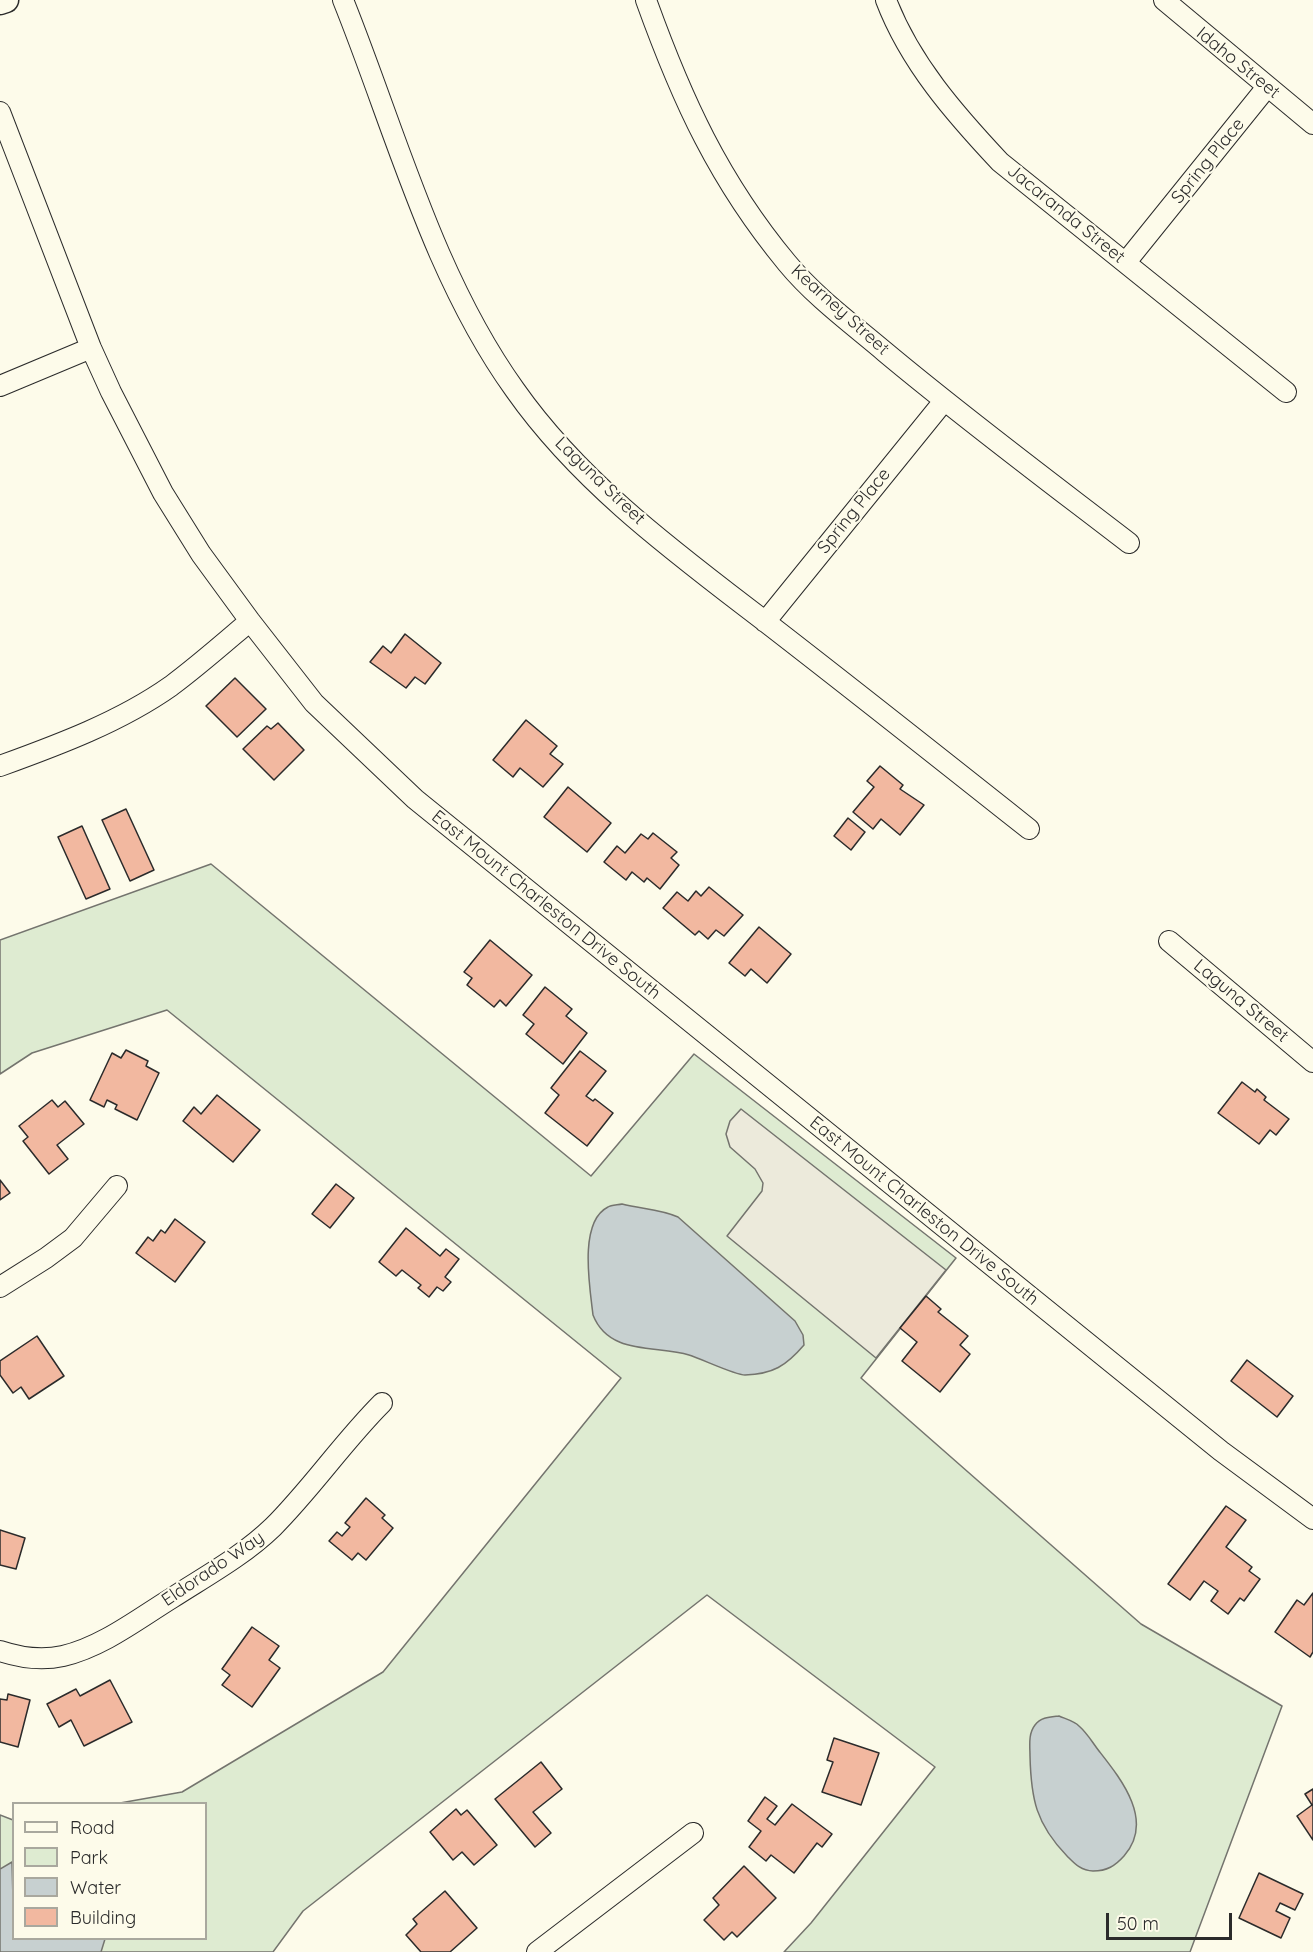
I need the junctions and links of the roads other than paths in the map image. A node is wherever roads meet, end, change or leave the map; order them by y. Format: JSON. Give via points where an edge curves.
{"nodes":[{"id":1,"x":6,"y":0,"type":"edge"},
{"id":2,"x":343,"y":0,"type":"edge"},
{"id":3,"x":646,"y":0,"type":"edge"},
{"id":4,"x":886,"y":0,"type":"edge"},
{"id":5,"x":1164,"y":0,"type":"edge"},
{"id":6,"x":0,"y":2,"type":"edge"},
{"id":7,"x":1267,"y":87,"type":"junction"},
{"id":8,"x":0,"y":112,"type":"edge"},
{"id":9,"x":1313,"y":124,"type":"edge"},
{"id":10,"x":1126,"y":262,"type":"junction"},
{"id":11,"x":91,"y":348,"type":"junction"},
{"id":12,"x":0,"y":386,"type":"edge"},
{"id":13,"x":1286,"y":392,"type":"dead end"},
{"id":14,"x":944,"y":401,"type":"junction"},
{"id":15,"x":1129,"y":543,"type":"dead end"},
{"id":16,"x":250,"y":621,"type":"junction"},
{"id":17,"x":765,"y":622,"type":"junction"},
{"id":18,"x":0,"y":766,"type":"edge"},
{"id":19,"x":1029,"y":829,"type":"dead end"},
{"id":20,"x":1169,"y":941,"type":"dead end"},
{"id":21,"x":1313,"y":1062,"type":"edge"},
{"id":22,"x":117,"y":1186,"type":"dead end"},
{"id":23,"x":0,"y":1287,"type":"edge"},
{"id":24,"x":382,"y":1403,"type":"dead end"},
{"id":25,"x":1313,"y":1519,"type":"edge"},
{"id":26,"x":0,"y":1651,"type":"edge"},
{"id":27,"x":693,"y":1833,"type":"dead end"},
{"id":28,"x":537,"y":1952,"type":"edge"}],
"edges":[{"from":1,"to":6,"type":"main road"},
{"from":2,"to":17,"type":"street","name":"Laguna Street","via":[[441,258],[470,318],[515,391],[595,482]]},
{"from":3,"to":14,"type":"street","name":"Kearney Street","via":[[688,108],[754,221],[789,266],[828,304]]},
{"from":4,"to":10,"type":"street","name":"Jacaranda Street","via":[[906,44],[959,118],[1000,162]]},
{"from":5,"to":7,"type":"street","name":"Idaho Street"},
{"from":7,"to":9,"type":"street","name":"Idaho Street"},
{"from":7,"to":10,"type":"street","name":"Spring Place"},
{"from":8,"to":11,"type":"street","name":"East Mount Charleston Drive South"},
{"from":10,"to":13,"type":"street","name":"Jacaranda Street"},
{"from":11,"to":12,"type":"street"},
{"from":11,"to":16,"type":"street","name":"East Mount Charleston Drive South","via":[[163,493]]},
{"from":14,"to":15,"type":"street","name":"Kearney Street"},
{"from":14,"to":17,"type":"street","name":"Spring Place"},
{"from":16,"to":18,"type":"street","via":[[170,686],[117,718]]},
{"from":16,"to":25,"type":"street","name":"East Mount Charleston Drive South","via":[[314,703],[415,799],[1221,1451]]},
{"from":17,"to":19,"type":"street","name":"Laguna Street"},
{"from":20,"to":21,"type":"street","name":"Laguna Street"},
{"from":22,"to":23,"type":"street","via":[[73,1238]]},
{"from":24,"to":26,"type":"street","name":"Eldorado Way","via":[[305,1494],[238,1556],[117,1632],[79,1651],[44,1659]]},
{"from":27,"to":28,"type":"street"}]}
